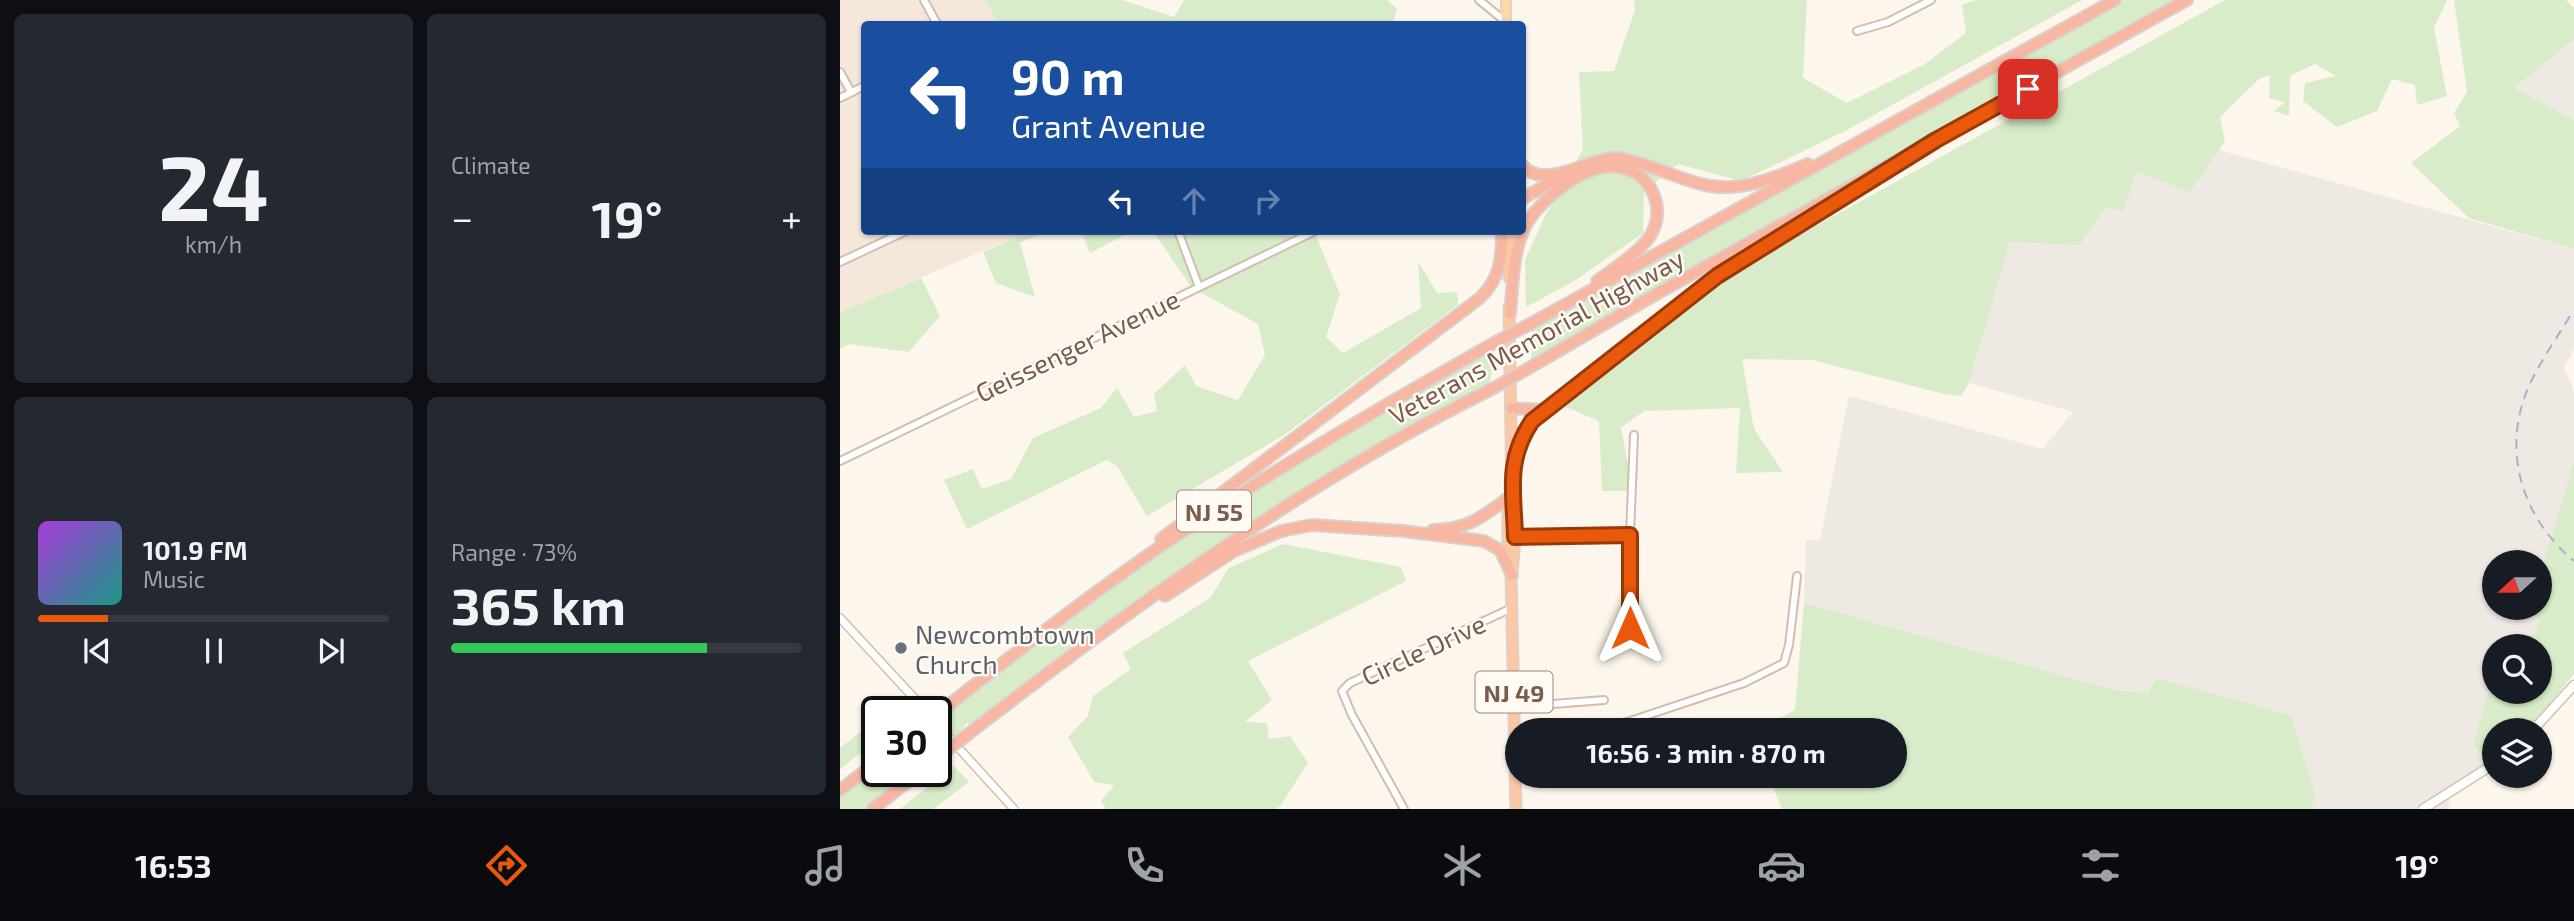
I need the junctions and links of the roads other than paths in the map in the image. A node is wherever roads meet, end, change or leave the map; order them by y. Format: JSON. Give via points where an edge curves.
{"nodes":[{"id":1,"x":924,"y":0,"type":"edge"},
{"id":2,"x":1479,"y":0,"type":"edge"},
{"id":3,"x":1506,"y":0,"type":"edge"},
{"id":4,"x":1931,"y":0,"type":"edge"},
{"id":5,"x":2115,"y":0,"type":"edge"},
{"id":6,"x":2187,"y":0,"type":"edge"},
{"id":7,"x":935,"y":21,"type":"edge"},
{"id":8,"x":1504,"y":21,"type":"edge"},
{"id":9,"x":1506,"y":21,"type":"edge"},
{"id":10,"x":1857,"y":31,"type":"dead end"},
{"id":11,"x":840,"y":72,"type":"edge"},
{"id":12,"x":861,"y":87,"type":"edge"},
{"id":13,"x":851,"y":92,"type":"junction"},
{"id":14,"x":840,"y":98,"type":"edge"},
{"id":15,"x":1923,"y":107,"type":"junction"},
{"id":16,"x":1936,"y":140,"type":"junction"},
{"id":17,"x":1526,"y":170,"type":"edge"},
{"id":18,"x":1570,"y":171,"type":"junction"},
{"id":19,"x":1526,"y":197,"type":"edge"},
{"id":20,"x":1526,"y":226,"type":"edge"},
{"id":21,"x":897,"y":235,"type":"edge"},
{"id":22,"x":1180,"y":235,"type":"edge"},
{"id":23,"x":1307,"y":235,"type":"edge"},
{"id":24,"x":1502,"y":235,"type":"edge"},
{"id":25,"x":1509,"y":235,"type":"edge"},
{"id":26,"x":1522,"y":235,"type":"edge"},
{"id":27,"x":840,"y":262,"type":"edge"},
{"id":28,"x":1199,"y":286,"type":"junction"},
{"id":29,"x":1560,"y":307,"type":"junction"},
{"id":30,"x":1510,"y":314,"type":"junction"},
{"id":31,"x":1511,"y":408,"type":"junction"},
{"id":32,"x":1544,"y":410,"type":"junction"},
{"id":33,"x":1634,"y":435,"type":"dead end"},
{"id":34,"x":840,"y":461,"type":"edge"},
{"id":35,"x":1511,"y":475,"type":"junction"},
{"id":36,"x":1512,"y":495,"type":"junction"},
{"id":37,"x":1403,"y":531,"type":"junction"},
{"id":38,"x":1630,"y":535,"type":"junction"},
{"id":39,"x":1515,"y":537,"type":"junction"},
{"id":40,"x":1512,"y":575,"type":"junction"},
{"id":41,"x":1797,"y":576,"type":"dead end"},
{"id":42,"x":1093,"y":595,"type":"junction"},
{"id":43,"x":1513,"y":607,"type":"junction"},
{"id":44,"x":840,"y":618,"type":"edge"},
{"id":45,"x":1117,"y":624,"type":"junction"},
{"id":46,"x":1630,"y":628,"type":"dead end"},
{"id":47,"x":2574,"y":685,"type":"edge"},
{"id":48,"x":912,"y":696,"type":"edge"},
{"id":49,"x":1604,"y":700,"type":"dead end"},
{"id":50,"x":952,"y":703,"type":"edge"},
{"id":51,"x":1515,"y":706,"type":"junction"},
{"id":52,"x":1515,"y":718,"type":"edge"},
{"id":53,"x":1639,"y":718,"type":"edge"},
{"id":54,"x":2544,"y":718,"type":"edge"},
{"id":55,"x":952,"y":741,"type":"edge"},
{"id":56,"x":952,"y":747,"type":"edge"},
{"id":57,"x":2482,"y":772,"type":"edge"},
{"id":58,"x":861,"y":774,"type":"edge"},
{"id":59,"x":901,"y":787,"type":"edge"},
{"id":60,"x":1516,"y":788,"type":"edge"},
{"id":61,"x":840,"y":790,"type":"edge"},
{"id":62,"x":873,"y":809,"type":"edge"},
{"id":63,"x":1014,"y":809,"type":"edge"},
{"id":64,"x":1404,"y":809,"type":"edge"},
{"id":65,"x":1516,"y":809,"type":"edge"},
{"id":66,"x":2423,"y":809,"type":"edge"}],
"edges":[{"from":1,"to":7,"type":"street"},
{"from":2,"to":8,"type":"street"},
{"from":3,"to":9,"type":"main road"},
{"from":4,"to":10,"type":"street","via":[[1888,22]]},
{"from":5,"to":15,"type":"highway","name":"Veterans Memorial Highway","number":"NJ 55"},
{"from":6,"to":16,"type":"highway","name":"Veterans Memorial Highway","number":"NJ 55"},
{"from":11,"to":13,"type":"street"},
{"from":12,"to":13,"type":"street"},
{"from":13,"to":14,"type":"street"},
{"from":15,"to":18,"type":"highway","via":[[1808,164],[1743,186],[1702,184],[1617,158]]},
{"from":15,"to":29,"type":"highway","name":"Veterans Memorial Highway","number":"NJ 55"},
{"from":16,"to":32,"type":"highway","via":[[1717,276]]},
{"from":16,"to":45,"type":"highway","name":"Veterans Memorial Highway","number":"NJ 55","bridge":true,"via":[[1428,421],[1285,507]]},
{"from":17,"to":18,"type":"highway","via":[[1536,175]]},
{"from":18,"to":19,"type":"highway"},
{"from":20,"to":29,"type":"highway","via":[[1550,196],[1584,175],[1612,167],[1630,170],[1654,195],[1657,214],[1652,233],[1623,261]]},
{"from":21,"to":27,"type":"street"},
{"from":22,"to":28,"type":"street"},
{"from":23,"to":28,"type":"street","name":"Geissenger Avenue"},
{"from":24,"to":42,"type":"highway","via":[[1500,268],[1480,298],[1186,519]]},
{"from":25,"to":30,"type":"highway","number":"NJ 49"},
{"from":26,"to":30,"type":"highway"},
{"from":28,"to":34,"type":"street","name":"Geissenger Avenue"},
{"from":29,"to":42,"type":"highway","name":"Veterans Memorial Highway","number":"NJ 55","bridge":true,"via":[[1320,443]]},
{"from":30,"to":31,"type":"highway","number":"NJ 49"},
{"from":31,"to":32,"type":"highway"},
{"from":31,"to":35,"type":"highway","number":"NJ 49"},
{"from":32,"to":35,"type":"highway","via":[[1526,430]]},
{"from":33,"to":38,"type":"street"},
{"from":35,"to":36,"type":"highway","number":"NJ 49"},
{"from":36,"to":37,"type":"highway","via":[[1467,525]]},
{"from":36,"to":39,"type":"highway","number":"NJ 49"},
{"from":36,"to":40,"type":"highway","number":"NJ 49","via":[[1507,525]]},
{"from":37,"to":40,"type":"highway","via":[[1489,543],[1500,550]]},
{"from":37,"to":45,"type":"highway","via":[[1312,525],[1281,531],[1234,551]]},
{"from":38,"to":39,"type":"street"},
{"from":38,"to":46,"type":"street"},
{"from":39,"to":40,"type":"highway","number":"NJ 49"},
{"from":40,"to":43,"type":"highway","number":"NJ 49"},
{"from":41,"to":53,"type":"street","via":[[1784,663],[1744,683]]},
{"from":42,"to":50,"type":"highway","name":"Veterans Memorial Highway","number":"NJ 55"},
{"from":43,"to":51,"type":"highway","number":"NJ 49"},
{"from":43,"to":64,"type":"street","name":"Circle Drive","via":[[1342,691]]},
{"from":44,"to":48,"type":"street"},
{"from":45,"to":56,"type":"highway","name":"Veterans Memorial Highway","number":"NJ 55","bridge":true},
{"from":47,"to":54,"type":"main road"},
{"from":49,"to":51,"type":"street"},
{"from":51,"to":52,"type":"highway","number":"NJ 49"},
{"from":55,"to":63,"type":"street"},
{"from":57,"to":66,"type":"main road"},
{"from":58,"to":61,"type":"highway"},
{"from":59,"to":62,"type":"highway"},
{"from":60,"to":65,"type":"highway","number":"NJ 49"}]}
